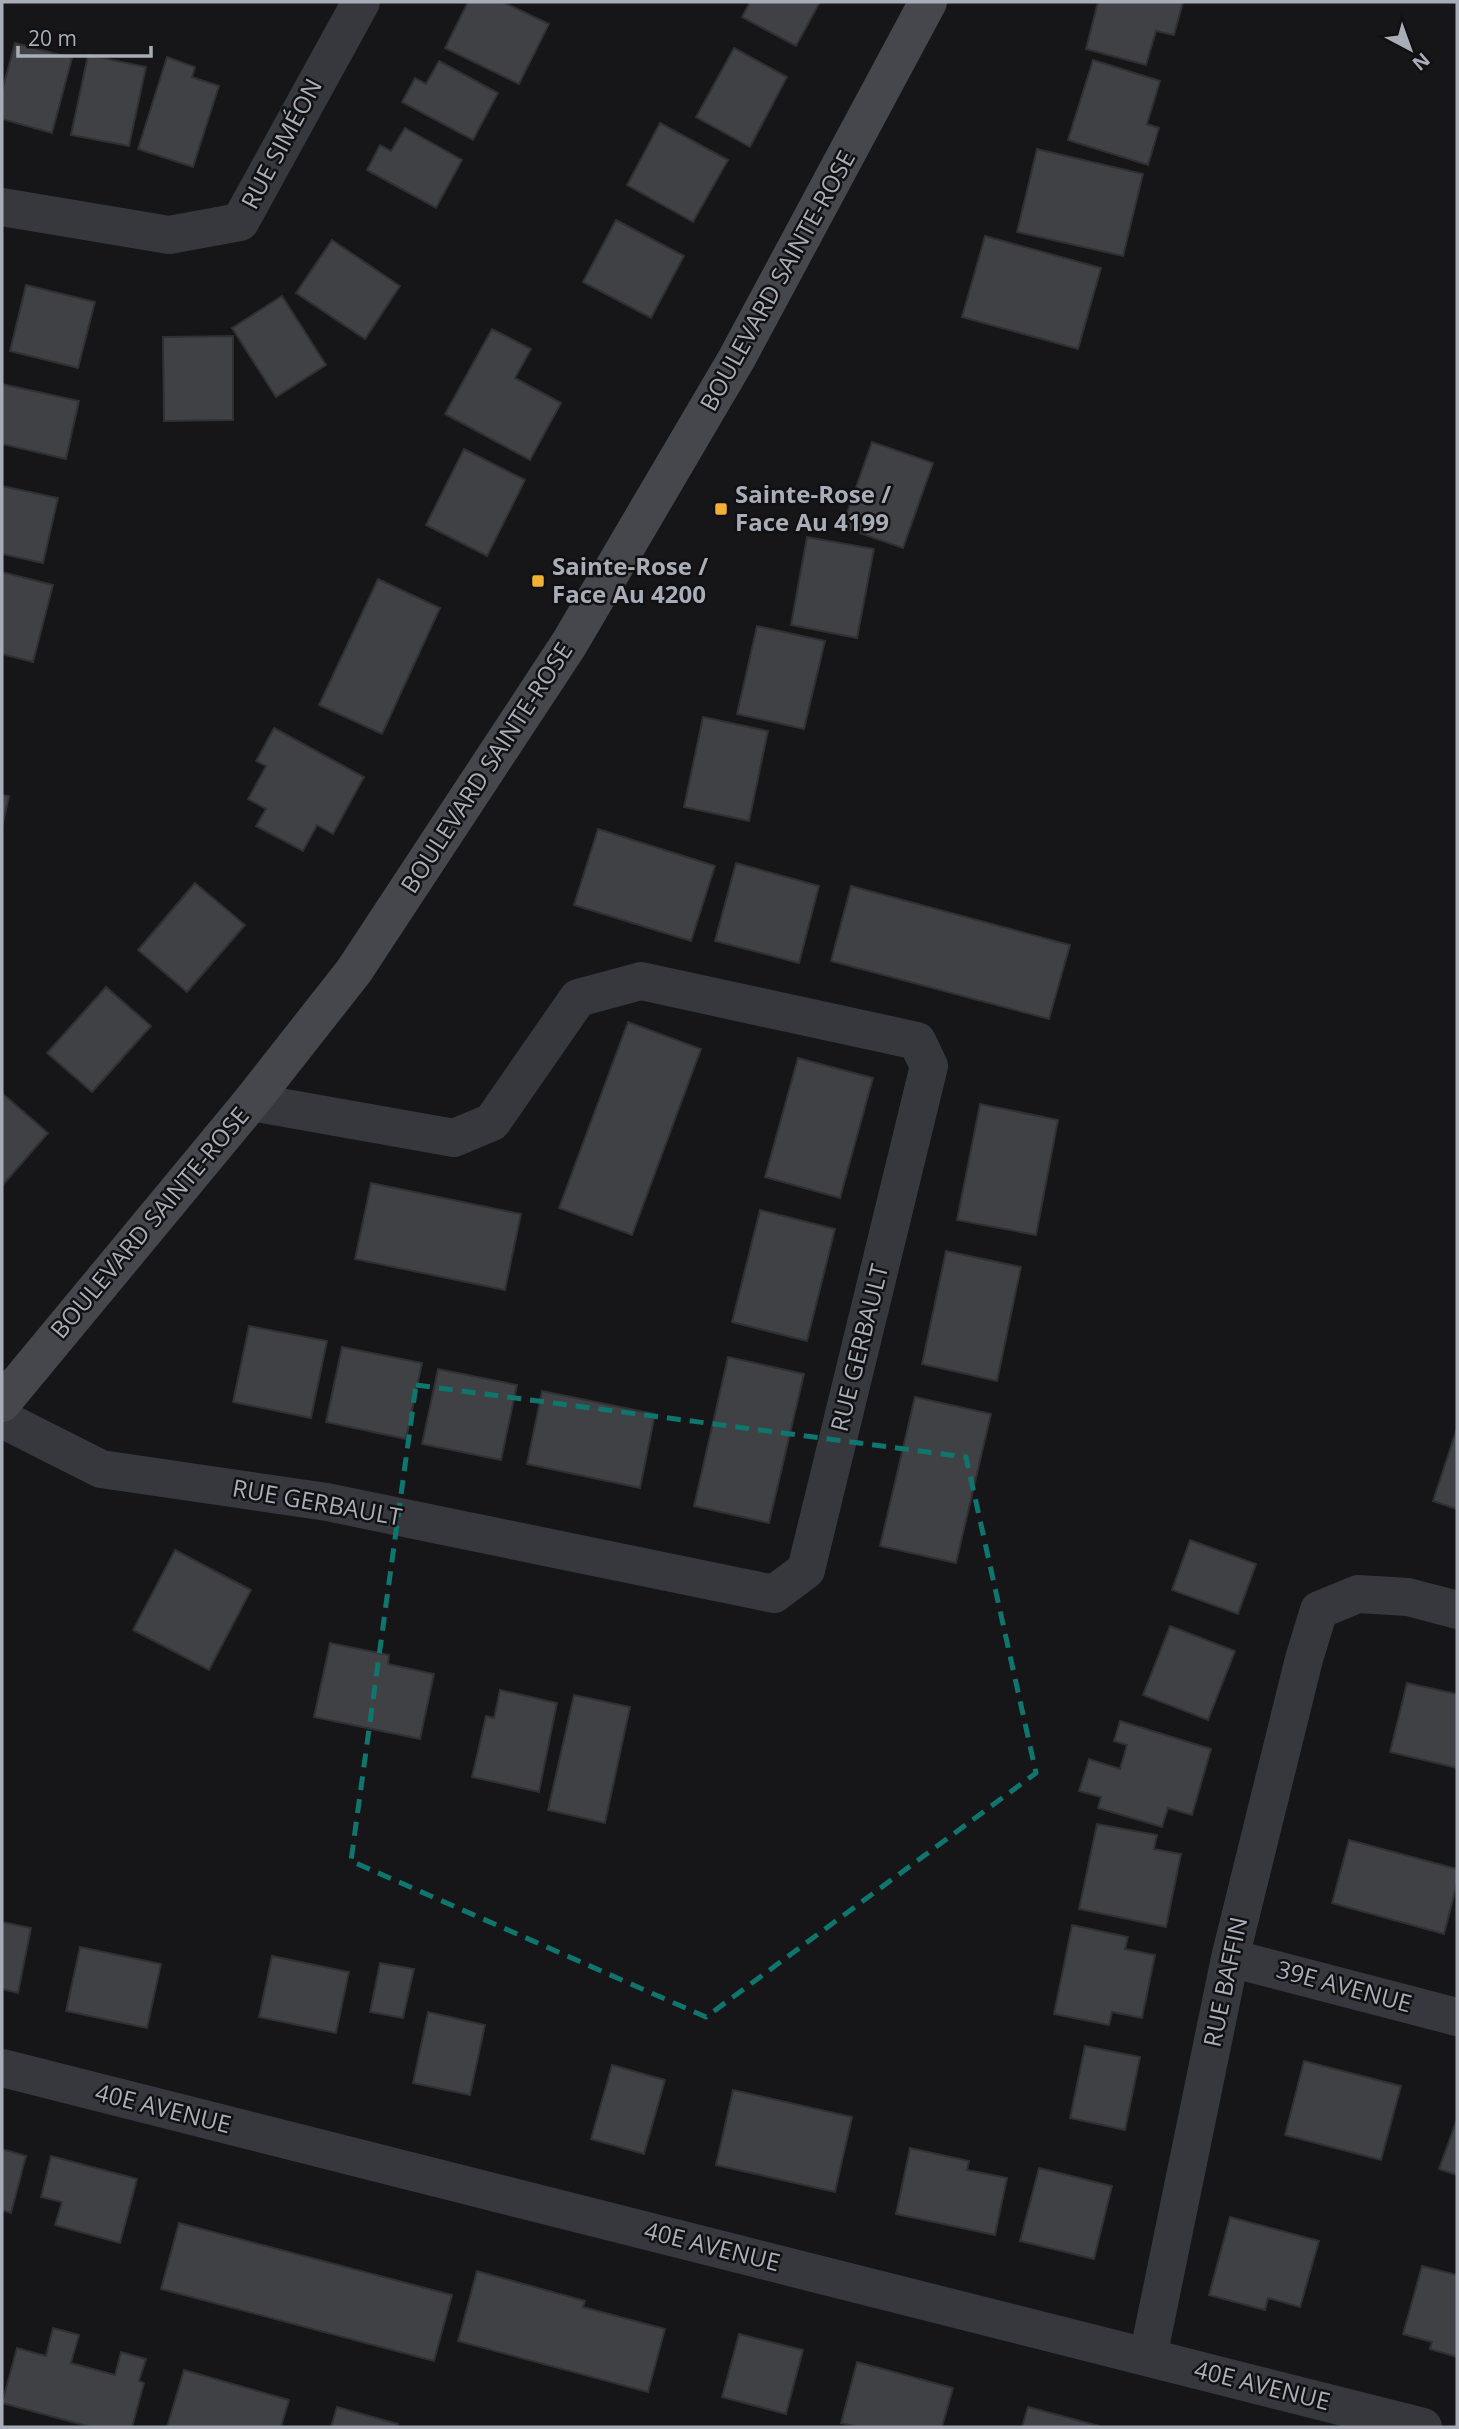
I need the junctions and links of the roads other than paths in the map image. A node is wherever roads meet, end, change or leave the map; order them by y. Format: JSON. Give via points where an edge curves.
{"nodes":[{"id":1,"x":361,"y":2,"type":"edge"},
{"id":2,"x":928,"y":2,"type":"edge"},
{"id":3,"x":2,"y":207,"type":"edge"},
{"id":4,"x":251,"y":1102,"type":"junction"},
{"id":5,"x":5,"y":1396,"type":"edge"},
{"id":6,"x":1457,"y":1609,"type":"edge"},
{"id":7,"x":1230,"y":1958,"type":"junction"},
{"id":8,"x":1457,"y":2017,"type":"edge"},
{"id":9,"x":2,"y":2068,"type":"edge"},
{"id":10,"x":1148,"y":2357,"type":"junction"},
{"id":11,"x":1423,"y":2427,"type":"edge"}],
"edges":[{"from":1,"to":3,"type":"street","name":"RUE SIMÉON","via":[[240,222],[169,235]]},
{"from":2,"to":4,"type":"street","name":"BOULEVARD SAINTE-ROSE","via":[[737,358],[569,644],[354,971]]},
{"from":4,"to":5,"type":"street","name":"BOULEVARD SAINTE-ROSE"},
{"from":4,"to":5,"type":"street","name":"RUE GERBAULT","via":[[454,1139],[492,1122],[578,998],[641,981],[917,1041],[929,1066],[806,1570],[774,1594],[327,1502],[101,1469]]},
{"from":6,"to":7,"type":"street","name":"RUE BAFFIN","via":[[1408,1597],[1358,1594],[1319,1611]]},
{"from":7,"to":8,"type":"street","name":"39E AVENUE"},
{"from":7,"to":10,"type":"street","name":"RUE BAFFIN"},
{"from":9,"to":10,"type":"street","name":"40E AVENUE"},
{"from":10,"to":11,"type":"street","name":"40E AVENUE"}]}
